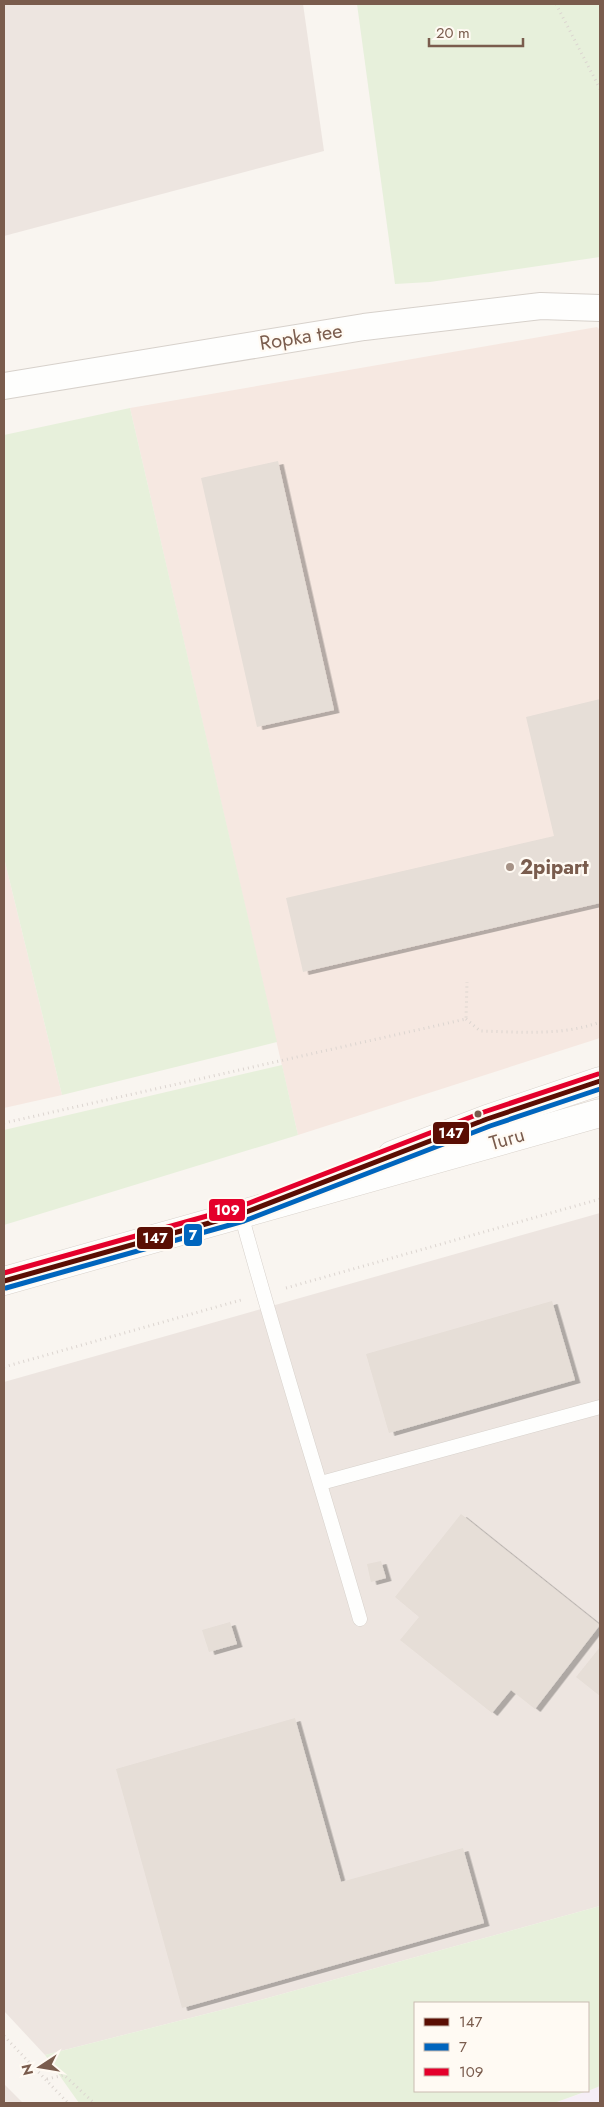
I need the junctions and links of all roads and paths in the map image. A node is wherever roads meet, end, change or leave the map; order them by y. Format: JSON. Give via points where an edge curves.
{"nodes":[{"id":1,"x":556,"y":4,"type":"edge"},
{"id":2,"x":600,"y":89,"type":"edge"},
{"id":3,"x":600,"y":308,"type":"edge"},
{"id":4,"x":4,"y":386,"type":"edge"},
{"id":5,"x":467,"y":982,"type":"dead end"},
{"id":6,"x":466,"y":1018,"type":"junction"},
{"id":7,"x":600,"y":1022,"type":"edge"},
{"id":8,"x":600,"y":1081,"type":"edge"},
{"id":9,"x":600,"y":1113,"type":"edge"},
{"id":10,"x":4,"y":1123,"type":"edge"},
{"id":11,"x":600,"y":1199,"type":"edge"},
{"id":12,"x":242,"y":1214,"type":"junction"},
{"id":13,"x":4,"y":1281,"type":"edge"},
{"id":14,"x":263,"y":1294,"type":"junction"},
{"id":15,"x":4,"y":1367,"type":"edge"},
{"id":16,"x":600,"y":1407,"type":"edge"},
{"id":17,"x":321,"y":1483,"type":"junction"},
{"id":18,"x":360,"y":1619,"type":"dead end"},
{"id":19,"x":4,"y":2036,"type":"edge"},
{"id":20,"x":47,"y":2079,"type":"junction"},
{"id":21,"x":68,"y":2103,"type":"edge"},
{"id":22,"x":94,"y":2103,"type":"edge"}],
"edges":[{"from":1,"to":2,"type":"path"},
{"from":3,"to":4,"type":"street","name":"Ropka tee","via":[[542,306],[364,327]]},
{"from":5,"to":6,"type":"path"},
{"from":6,"to":7,"type":"path","via":[[480,1031],[542,1032],[583,1028]]},
{"from":6,"to":10,"type":"path"},
{"from":8,"to":12,"type":"main road","name":"Turu","via":[[487,1119]]},
{"from":9,"to":12,"type":"main road","name":"Turu"},
{"from":11,"to":14,"type":"path"},
{"from":12,"to":13,"type":"main road","name":"Turu"},
{"from":12,"to":14,"type":"lane"},
{"from":14,"to":15,"type":"path"},
{"from":14,"to":17,"type":"lane"},
{"from":16,"to":17,"type":"lane"},
{"from":17,"to":18,"type":"lane"},
{"from":19,"to":20,"type":"path"},
{"from":20,"to":21,"type":"path"},
{"from":20,"to":22,"type":"path","via":[[64,2075]]}]}
